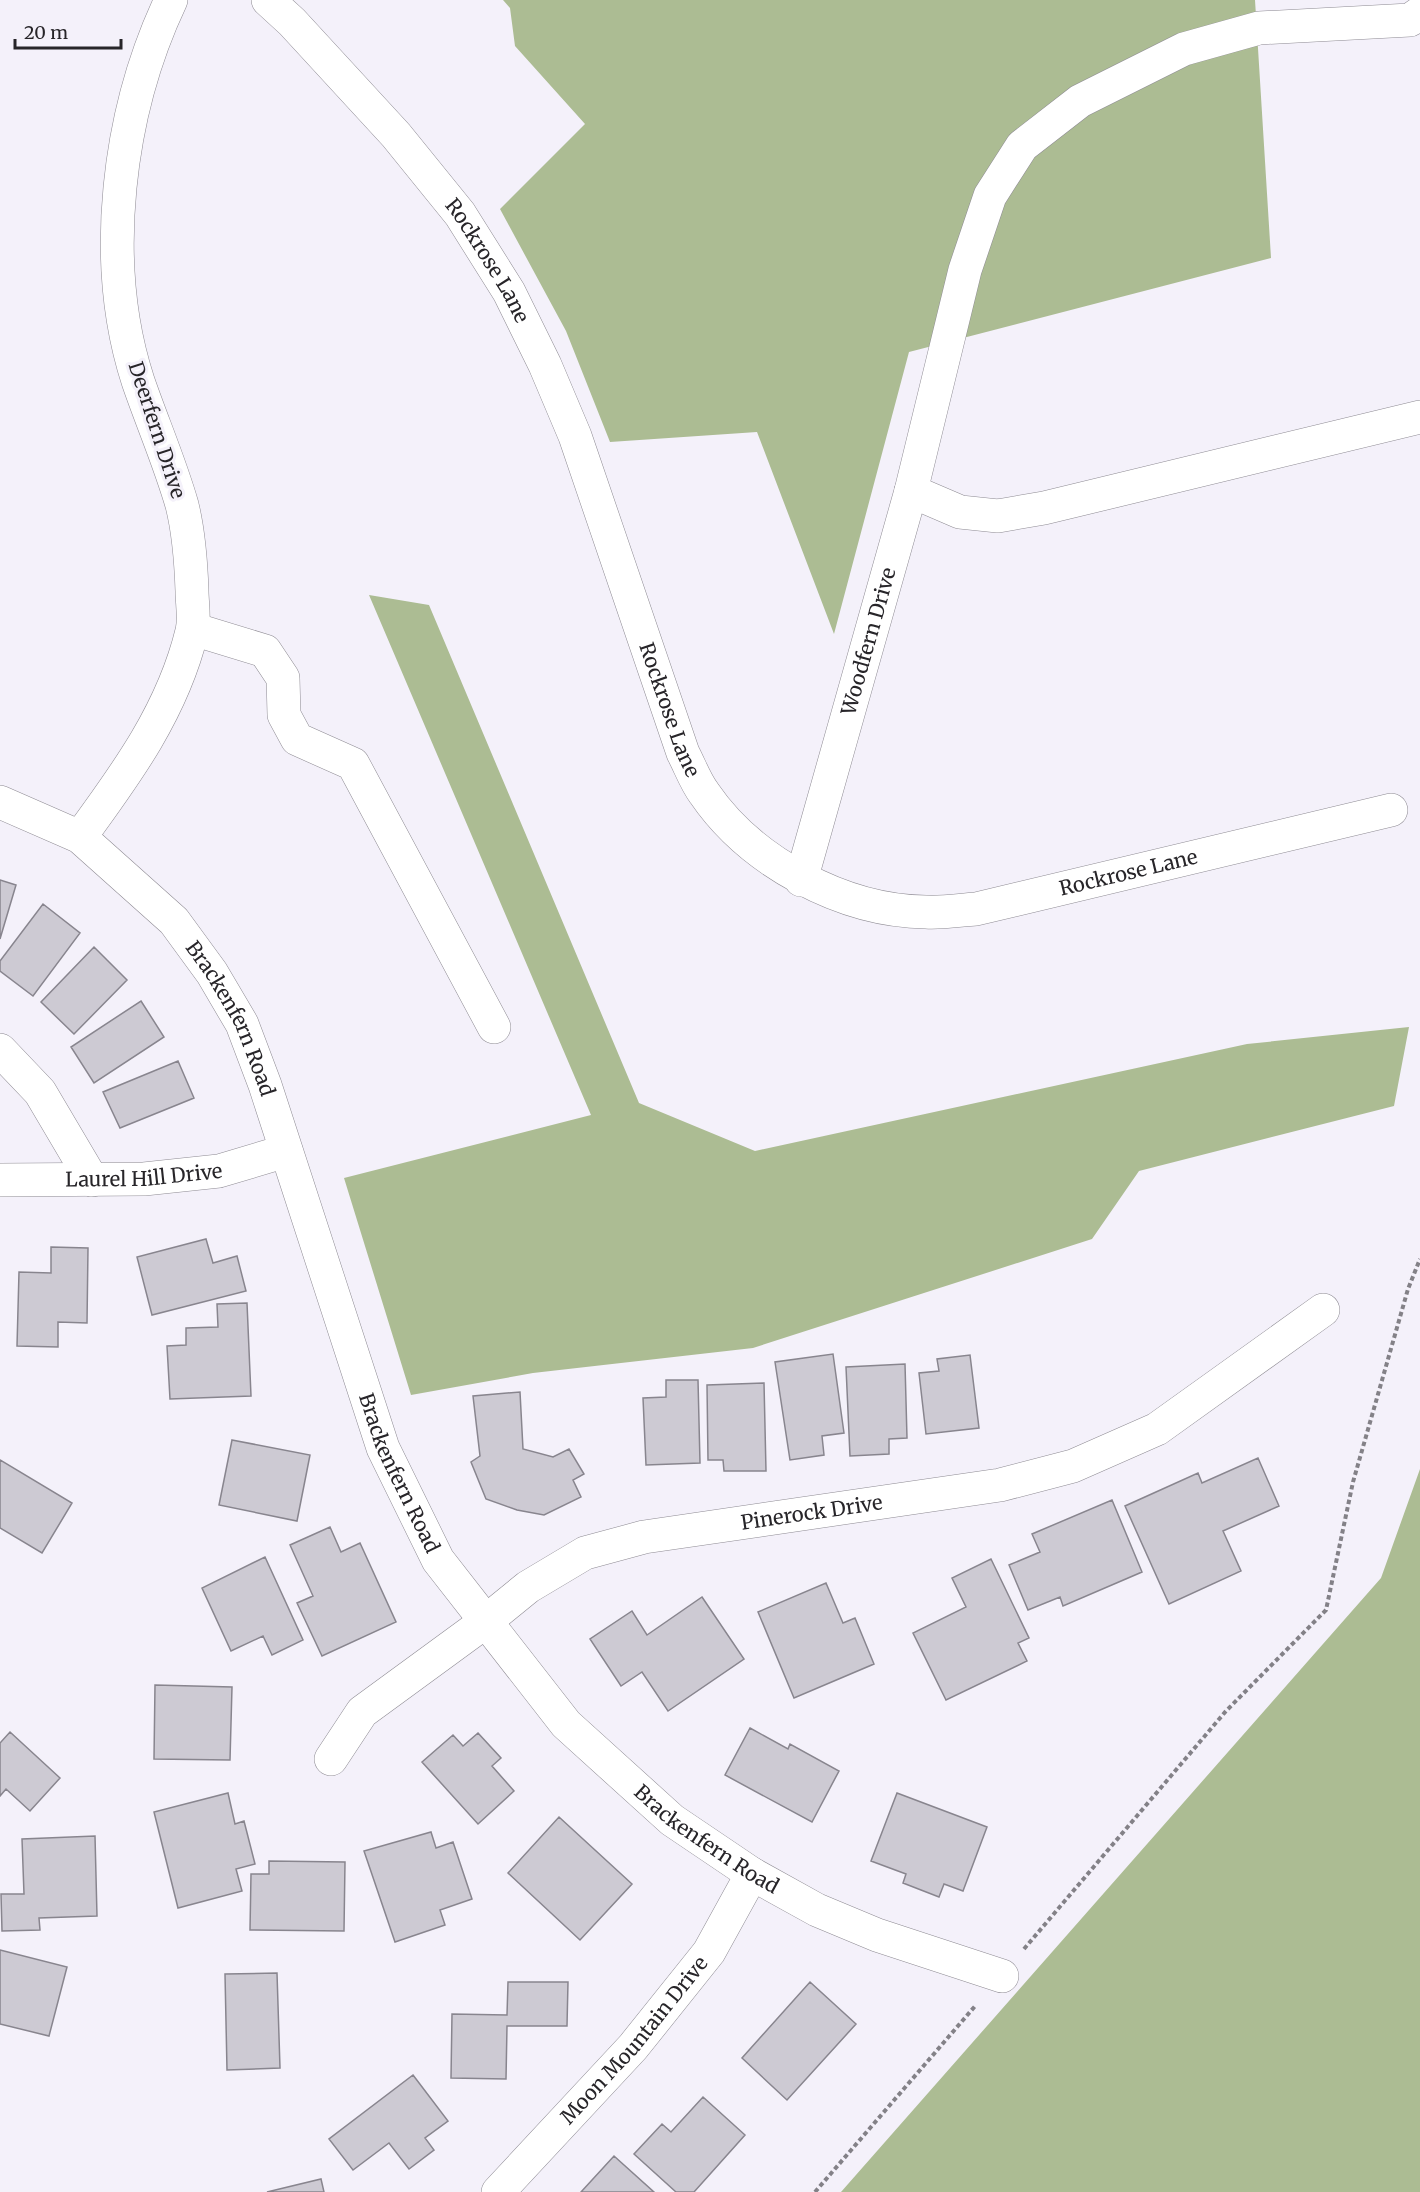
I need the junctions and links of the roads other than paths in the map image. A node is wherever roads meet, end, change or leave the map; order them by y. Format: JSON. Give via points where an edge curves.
{"nodes":[{"id":1,"x":171,"y":0,"type":"edge"},
{"id":2,"x":268,"y":0,"type":"edge"},
{"id":3,"x":1420,"y":13,"type":"edge"},
{"id":4,"x":1420,"y":417,"type":"edge"},
{"id":5,"x":911,"y":491,"type":"junction"},
{"id":6,"x":193,"y":629,"type":"junction"},
{"id":7,"x":0,"y":802,"type":"edge"},
{"id":8,"x":1391,"y":810,"type":"dead end"},
{"id":9,"x":80,"y":837,"type":"junction"},
{"id":10,"x":801,"y":880,"type":"junction"},
{"id":11,"x":494,"y":1028,"type":"dead end"},
{"id":12,"x":0,"y":1050,"type":"edge"},
{"id":13,"x":286,"y":1150,"type":"junction"},
{"id":14,"x":0,"y":1180,"type":"edge"},
{"id":15,"x":92,"y":1180,"type":"junction"},
{"id":16,"x":1323,"y":1310,"type":"dead end"},
{"id":17,"x":485,"y":1622,"type":"junction"},
{"id":18,"x":331,"y":1759,"type":"dead end"},
{"id":19,"x":752,"y":1874,"type":"junction"},
{"id":20,"x":1002,"y":1976,"type":"road end"},
{"id":21,"x":498,"y":2192,"type":"edge"}],
"edges":[{"from":1,"to":6,"type":"street","name":"Deerfern Drive","via":[[158,28],[128,128],[119,208],[119,260],[124,317],[137,378],[182,506],[191,556]]},
{"from":2,"to":10,"type":"street","name":"Rockrose Lane","via":[[396,135],[460,214],[509,292],[575,436],[683,753],[704,793],[733,827]]},
{"from":3,"to":5,"type":"street","name":"Woodfern Drive","via":[[1410,20],[1259,28],[1184,49],[1080,101],[1022,146],[990,196],[965,270]]},
{"from":4,"to":5,"type":"street","via":[[998,516],[960,512]]},
{"from":5,"to":10,"type":"street","name":"Woodfern Drive"},
{"from":6,"to":9,"type":"street","name":"Deerfern Drive","via":[[157,724],[138,758]]},
{"from":6,"to":11,"type":"street","via":[[266,651],[283,678],[284,715],[297,740],[352,764]]},
{"from":7,"to":9,"type":"street","name":"Brackenfern Road"},
{"from":8,"to":10,"type":"street","name":"Rockrose Lane","via":[[976,909],[925,912],[880,905],[844,897]]},
{"from":9,"to":13,"type":"street","name":"Brackenfern Road","via":[[174,921],[212,973],[242,1024]]},
{"from":12,"to":15,"type":"street","via":[[40,1092]]},
{"from":13,"to":15,"type":"street","name":"Laurel Hill Drive","via":[[219,1171]]},
{"from":13,"to":17,"type":"street","name":"Brackenfern Road","via":[[383,1448],[438,1560]]},
{"from":14,"to":15,"type":"street","name":"Laurel Hill Drive"},
{"from":16,"to":17,"type":"street","name":"Pinerock Drive","via":[[1157,1429],[1073,1466],[1000,1485],[644,1537],[585,1553],[528,1587]]},
{"from":17,"to":18,"type":"street","name":"Pinerock Drive","via":[[362,1712]]},
{"from":17,"to":19,"type":"street","name":"Brackenfern Road","via":[[566,1724],[672,1820]]},
{"from":19,"to":20,"type":"street","name":"Brackenfern Road","via":[[818,1910],[877,1935]]},
{"from":19,"to":21,"type":"street","name":"Moon Mountain Drive","via":[[709,1952],[633,2047]]}]}
